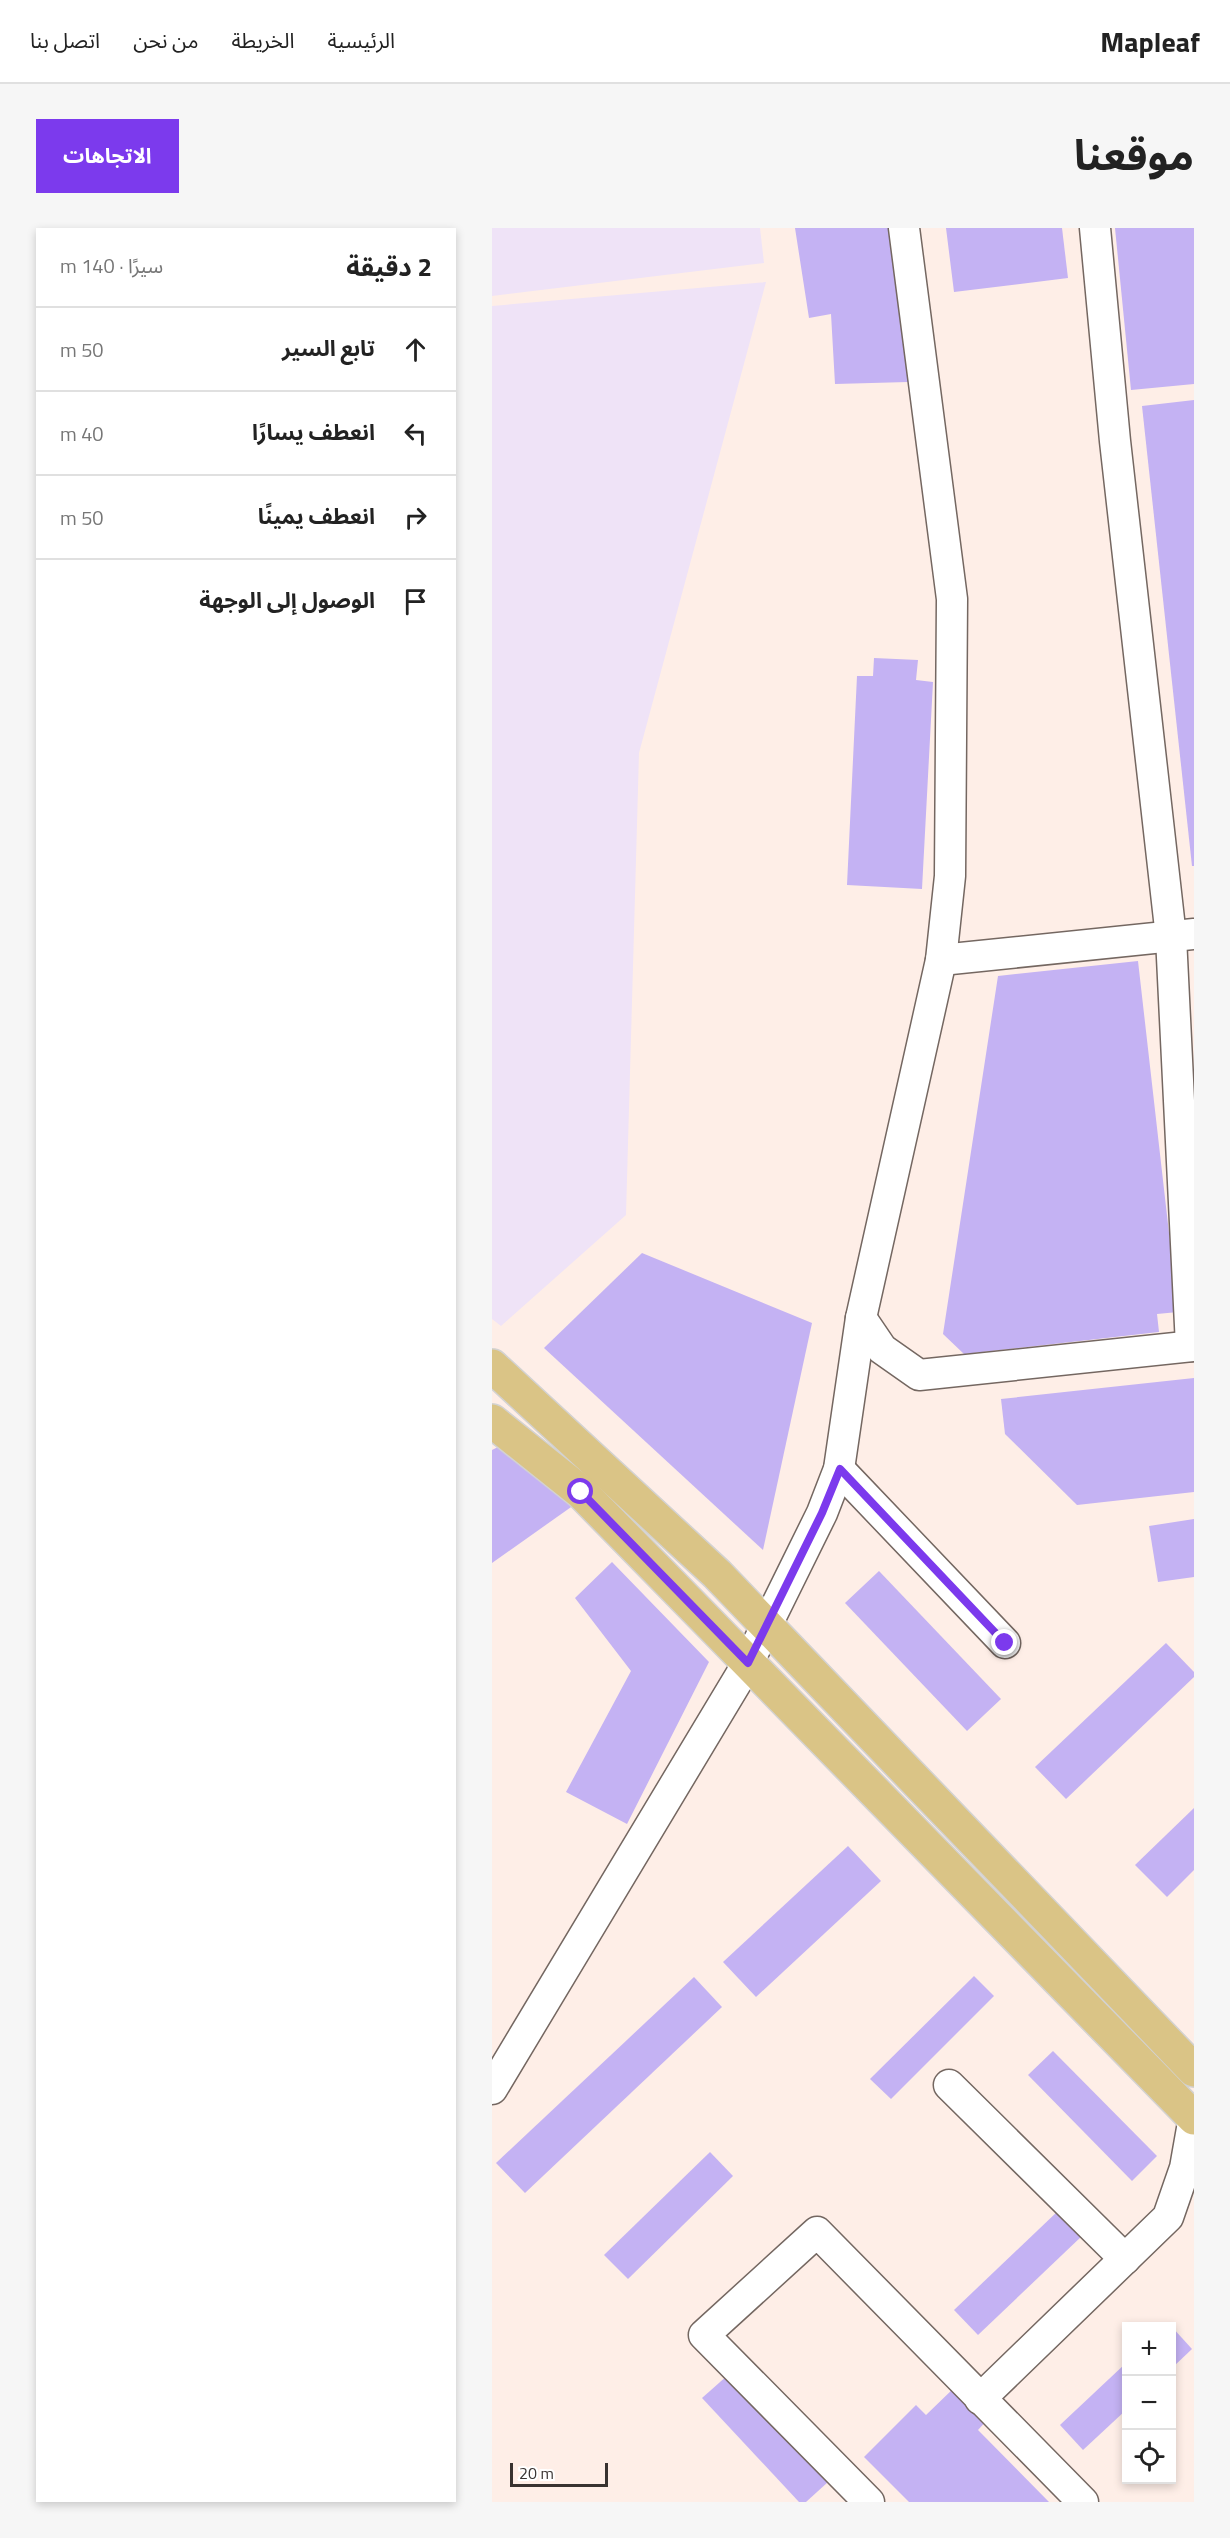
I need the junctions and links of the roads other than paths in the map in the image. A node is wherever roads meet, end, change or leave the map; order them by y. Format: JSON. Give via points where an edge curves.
{"nodes":[{"id":1,"x":904,"y":228,"type":"edge"},
{"id":2,"x":1095,"y":228,"type":"edge"},
{"id":3,"x":1182,"y":936,"type":"edge"},
{"id":4,"x":941,"y":960,"type":"junction"},
{"id":5,"x":861,"y":1318,"type":"junction"},
{"id":6,"x":1193,"y":1346,"type":"edge"},
{"id":7,"x":492,"y":1366,"type":"edge"},
{"id":8,"x":534,"y":1405,"type":"junction"},
{"id":9,"x":495,"y":1427,"type":"edge"},
{"id":10,"x":840,"y":1469,"type":"junction"},
{"id":11,"x":768,"y":1627,"type":"junction"},
{"id":12,"x":1005,"y":1643,"type":"dead end"},
{"id":13,"x":748,"y":1663,"type":"junction"},
{"id":14,"x":1194,"y":2070,"type":"edge"},
{"id":15,"x":949,"y":2085,"type":"dead end"},
{"id":16,"x":492,"y":2089,"type":"edge"},
{"id":17,"x":1194,"y":2118,"type":"edge"},
{"id":18,"x":1181,"y":2213,"type":"edge"},
{"id":19,"x":1125,"y":2259,"type":"junction"},
{"id":20,"x":980,"y":2399,"type":"junction"},
{"id":21,"x":869,"y":2502,"type":"edge"},
{"id":22,"x":1083,"y":2502,"type":"edge"}],
"edges":[{"from":1,"to":4,"type":"street","via":[[952,599],[950,876]]},
{"from":2,"to":3,"type":"street","via":[[1115,441]]},
{"from":3,"to":4,"type":"street"},
{"from":3,"to":6,"type":"street"},
{"from":4,"to":5,"type":"street"},
{"from":5,"to":6,"type":"street","via":[[882,1349],[920,1375]]},
{"from":5,"to":10,"type":"street"},
{"from":7,"to":8,"type":"main road"},
{"from":8,"to":9,"type":"street"},
{"from":8,"to":11,"type":"main road","via":[[717,1574]]},
{"from":9,"to":13,"type":"main road","via":[[581,1492]]},
{"from":10,"to":11,"type":"street"},
{"from":10,"to":12,"type":"street"},
{"from":11,"to":13,"type":"street"},
{"from":11,"to":14,"type":"main road"},
{"from":13,"to":16,"type":"street"},
{"from":13,"to":17,"type":"main road"},
{"from":15,"to":19,"type":"street"},
{"from":17,"to":18,"type":"street"},
{"from":18,"to":19,"type":"street"},
{"from":19,"to":20,"type":"street"},
{"from":20,"to":21,"type":"street","via":[[817,2232],[704,2335]]},
{"from":20,"to":22,"type":"street"}]}
